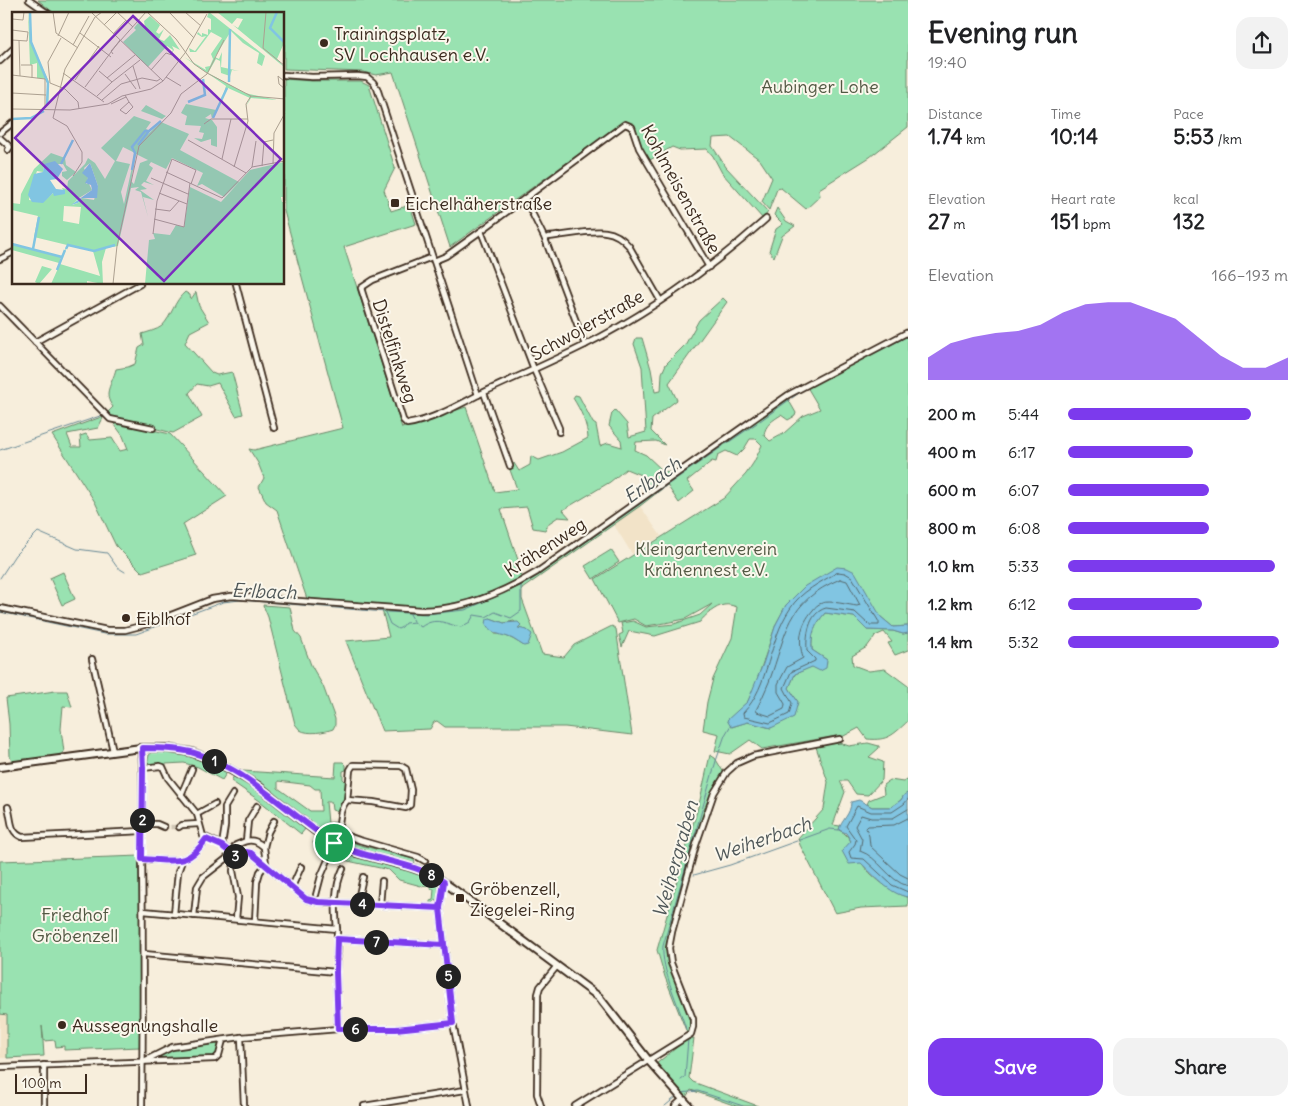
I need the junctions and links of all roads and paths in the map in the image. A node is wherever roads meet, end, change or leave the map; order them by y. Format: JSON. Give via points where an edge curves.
{"nodes":[{"id":1,"x":28,"y":0,"type":"edge"},
{"id":2,"x":46,"y":12,"type":"edge"},
{"id":3,"x":12,"y":50,"type":"edge"},
{"id":4,"x":0,"y":61,"type":"edge"},
{"id":5,"x":285,"y":75,"type":"edge"},
{"id":6,"x":12,"y":124,"type":"edge"},
{"id":7,"x":0,"y":133,"type":"edge"},
{"id":8,"x":0,"y":138,"type":"edge"},
{"id":9,"x":8,"y":150,"type":"dead end"},
{"id":10,"x":525,"y":199,"type":"junction"},
{"id":11,"x":766,"y":219,"type":"dead end"},
{"id":12,"x":481,"y":231,"type":"junction"},
{"id":13,"x":545,"y":239,"type":"junction"},
{"id":14,"x":12,"y":253,"type":"edge"},
{"id":15,"x":0,"y":259,"type":"edge"},
{"id":16,"x":433,"y":259,"type":"junction"},
{"id":17,"x":708,"y":267,"type":"junction"},
{"id":18,"x":138,"y":285,"type":"edge"},
{"id":19,"x":236,"y":285,"type":"edge"},
{"id":20,"x":361,"y":288,"type":"joint"},
{"id":21,"x":660,"y":300,"type":"junction"},
{"id":22,"x":0,"y":306,"type":"edge"},
{"id":23,"x":908,"y":332,"type":"edge"},
{"id":24,"x":34,"y":342,"type":"junction"},
{"id":25,"x":585,"y":345,"type":"junction"},
{"id":26,"x":535,"y":370,"type":"junction"},
{"id":27,"x":484,"y":393,"type":"junction"},
{"id":28,"x":478,"y":395,"type":"junction"},
{"id":29,"x":404,"y":422,"type":"joint"},
{"id":30,"x":153,"y":428,"type":"dead end"},
{"id":31,"x":274,"y":428,"type":"dead end"},
{"id":32,"x":559,"y":432,"type":"dead end"},
{"id":33,"x":510,"y":466,"type":"dead end"},
{"id":34,"x":0,"y":608,"type":"edge"},
{"id":35,"x":92,"y":659,"type":"dead end"},
{"id":36,"x":840,"y":740,"type":"dead end"},
{"id":37,"x":142,"y":748,"type":"junction"},
{"id":38,"x":113,"y":751,"type":"junction"},
{"id":39,"x":0,"y":767,"type":"edge"},
{"id":40,"x":143,"y":768,"type":"junction"},
{"id":41,"x":192,"y":769,"type":"dead end"},
{"id":42,"x":233,"y":794,"type":"dead end"},
{"id":43,"x":181,"y":795,"type":"junction"},
{"id":44,"x":347,"y":800,"type":"junction"},
{"id":45,"x":215,"y":804,"type":"dead end"},
{"id":46,"x":257,"y":806,"type":"dead end"},
{"id":47,"x":8,"y":807,"type":"dead end"},
{"id":48,"x":197,"y":814,"type":"junction"},
{"id":49,"x":274,"y":821,"type":"dead end"},
{"id":50,"x":142,"y":824,"type":"junction"},
{"id":51,"x":199,"y":824,"type":"junction"},
{"id":52,"x":164,"y":827,"type":"tunnel mouth"},
{"id":53,"x":179,"y":827,"type":"tunnel mouth"},
{"id":54,"x":142,"y":831,"type":"junction"},
{"id":55,"x":339,"y":833,"type":"junction"},
{"id":56,"x":206,"y":839,"type":"junction"},
{"id":57,"x":246,"y":841,"type":"junction"},
{"id":58,"x":334,"y":843,"type":"junction"},
{"id":59,"x":222,"y":846,"type":"junction"},
{"id":60,"x":264,"y":846,"type":"junction"},
{"id":61,"x":230,"y":852,"type":"junction"},
{"id":62,"x":235,"y":856,"type":"junction"},
{"id":63,"x":142,"y":859,"type":"junction"},
{"id":64,"x":328,"y":860,"type":"dead end"},
{"id":65,"x":182,"y":861,"type":"junction"},
{"id":66,"x":425,"y":861,"type":"dead end"},
{"id":67,"x":266,"y":864,"type":"junction"},
{"id":68,"x":301,"y":867,"type":"dead end"},
{"id":69,"x":343,"y":869,"type":"dead end"},
{"id":70,"x":363,"y":877,"type":"dead end"},
{"id":71,"x":382,"y":881,"type":"dead end"},
{"id":72,"x":444,"y":882,"type":"junction"},
{"id":73,"x":292,"y":887,"type":"junction"},
{"id":74,"x":316,"y":894,"type":"junction"},
{"id":75,"x":306,"y":899,"type":"junction"},
{"id":76,"x":326,"y":903,"type":"junction"},
{"id":77,"x":335,"y":903,"type":"junction"},
{"id":78,"x":357,"y":904,"type":"junction"},
{"id":79,"x":380,"y":905,"type":"junction"},
{"id":80,"x":440,"y":908,"type":"junction"},
{"id":81,"x":143,"y":911,"type":"junction"},
{"id":82,"x":174,"y":914,"type":"junction"},
{"id":83,"x":194,"y":916,"type":"junction"},
{"id":84,"x":236,"y":919,"type":"junction"},
{"id":85,"x":255,"y":921,"type":"junction"},
{"id":86,"x":337,"y":928,"type":"junction"},
{"id":87,"x":337,"y":939,"type":"junction"},
{"id":88,"x":444,"y":945,"type":"junction"},
{"id":89,"x":144,"y":954,"type":"junction"},
{"id":90,"x":557,"y":966,"type":"junction"},
{"id":91,"x":336,"y":972,"type":"junction"},
{"id":92,"x":453,"y":1023,"type":"junction"},
{"id":93,"x":338,"y":1029,"type":"junction"},
{"id":94,"x":242,"y":1037,"type":"junction"},
{"id":95,"x":223,"y":1040,"type":"junction"},
{"id":96,"x":649,"y":1061,"type":"junction"},
{"id":97,"x":142,"y":1062,"type":"junction"},
{"id":98,"x":44,"y":1065,"type":"junction"},
{"id":99,"x":0,"y":1067,"type":"edge"},
{"id":100,"x":465,"y":1090,"type":"junction"},
{"id":101,"x":679,"y":1096,"type":"junction"},
{"id":102,"x":44,"y":1106,"type":"edge"},
{"id":103,"x":142,"y":1106,"type":"edge"},
{"id":104,"x":244,"y":1106,"type":"edge"},
{"id":105,"x":364,"y":1106,"type":"edge"},
{"id":106,"x":469,"y":1106,"type":"edge"},
{"id":107,"x":541,"y":1106,"type":"edge"},
{"id":108,"x":575,"y":1106,"type":"edge"},
{"id":109,"x":674,"y":1106,"type":"edge"},
{"id":110,"x":689,"y":1106,"type":"edge"}],
"edges":[{"from":1,"to":2,"type":"street"},
{"from":3,"to":4,"type":"street"},
{"from":5,"to":16,"type":"street","via":[[358,76],[373,82]]},
{"from":6,"to":7,"type":"street"},
{"from":8,"to":9,"type":"street","via":[[10,148]]},
{"from":10,"to":12,"type":"street","name":"Kohlmeisenstraße"},
{"from":10,"to":13,"type":"street"},
{"from":10,"to":17,"type":"street","name":"Kohlmeisenstraße","via":[[629,124]]},
{"from":11,"to":17,"type":"street","name":"Schwojerstraße"},
{"from":12,"to":16,"type":"street","name":"Kohlmeisenstraße","via":[[446,256]]},
{"from":12,"to":26,"type":"street"},
{"from":13,"to":21,"type":"street","via":[[606,231],[623,239]]},
{"from":13,"to":25,"type":"street"},
{"from":14,"to":15,"type":"street"},
{"from":16,"to":20,"type":"street","name":"Kohlmeisenstraße","via":[[373,280]]},
{"from":16,"to":28,"type":"street"},
{"from":17,"to":21,"type":"street","name":"Schwojerstraße"},
{"from":18,"to":24,"type":"street"},
{"from":19,"to":31,"type":"street"},
{"from":20,"to":29,"type":"street","name":"Distelfinkweg"},
{"from":21,"to":25,"type":"street","name":"Schwojerstraße"},
{"from":22,"to":24,"type":"street"},
{"from":23,"to":34,"type":"street","name":"Krähenweg","via":[[788,395],[537,572],[465,605],[420,610],[231,596],[125,630],[107,630]]},
{"from":24,"to":30,"type":"street","via":[[110,418]]},
{"from":25,"to":26,"type":"street","name":"Schwojerstraße"},
{"from":26,"to":27,"type":"street","name":"Schwojerstraße"},
{"from":26,"to":32,"type":"street"},
{"from":27,"to":28,"type":"street","name":"Schwojerstraße"},
{"from":27,"to":33,"type":"street"},
{"from":28,"to":29,"type":"street","name":"Schwojerstraße","via":[[412,423]]},
{"from":35,"to":38,"type":"street"},
{"from":36,"to":96,"type":"street","via":[[753,756],[727,772],[714,793],[696,845],[669,948],[693,1027],[690,1034]]},
{"from":37,"to":38,"type":"street"},
{"from":37,"to":40,"type":"street"},
{"from":37,"to":58,"type":"street","via":[[191,752],[217,762],[256,785]]},
{"from":38,"to":39,"type":"street"},
{"from":40,"to":43,"type":"street","via":[[163,767]]},
{"from":40,"to":50,"type":"street"},
{"from":41,"to":43,"type":"street"},
{"from":42,"to":59,"type":"street","via":[[225,807]]},
{"from":43,"to":48,"type":"street"},
{"from":44,"to":44,"type":"street","via":[[408,807],[411,790],[406,769],[401,766],[354,766],[350,770]]},
{"from":44,"to":55,"type":"street","via":[[340,812]]},
{"from":45,"to":48,"type":"street"},
{"from":46,"to":57,"type":"street","via":[[248,821]]},
{"from":47,"to":54,"type":"street","via":[[12,829],[22,837]]},
{"from":48,"to":51,"type":"street"},
{"from":49,"to":60,"type":"street"},
{"from":50,"to":52,"type":"street"},
{"from":50,"to":54,"type":"street"},
{"from":51,"to":53,"type":"street"},
{"from":51,"to":56,"type":"street"},
{"from":54,"to":63,"type":"street"},
{"from":55,"to":58,"type":"street"},
{"from":55,"to":66,"type":"street","via":[[418,856]]},
{"from":56,"to":59,"type":"street"},
{"from":56,"to":65,"type":"street","via":[[197,851]]},
{"from":57,"to":60,"type":"street"},
{"from":57,"to":61,"type":"street"},
{"from":58,"to":72,"type":"street","via":[[349,851],[433,875]]},
{"from":59,"to":61,"type":"street"},
{"from":60,"to":67,"type":"street"},
{"from":61,"to":62,"type":"street"},
{"from":61,"to":83,"type":"street","via":[[197,887]]},
{"from":62,"to":67,"type":"street","via":[[251,853]]},
{"from":62,"to":84,"type":"street"},
{"from":63,"to":65,"type":"street"},
{"from":63,"to":81,"type":"street"},
{"from":64,"to":74,"type":"street"},
{"from":65,"to":82,"type":"street"},
{"from":67,"to":73,"type":"street"},
{"from":67,"to":85,"type":"street","via":[[257,882]]},
{"from":68,"to":73,"type":"street"},
{"from":69,"to":77,"type":"street"},
{"from":70,"to":78,"type":"street"},
{"from":71,"to":79,"type":"street"},
{"from":72,"to":80,"type":"street"},
{"from":72,"to":90,"type":"street"},
{"from":73,"to":75,"type":"street"},
{"from":74,"to":75,"type":"street"},
{"from":74,"to":76,"type":"street"},
{"from":75,"to":76,"type":"street"},
{"from":76,"to":77,"type":"street"},
{"from":77,"to":78,"type":"street"},
{"from":77,"to":86,"type":"street"},
{"from":78,"to":79,"type":"street"},
{"from":79,"to":80,"type":"street"},
{"from":80,"to":88,"type":"street"},
{"from":81,"to":82,"type":"street"},
{"from":81,"to":89,"type":"street"},
{"from":82,"to":83,"type":"street"},
{"from":83,"to":84,"type":"street"},
{"from":84,"to":85,"type":"street"},
{"from":85,"to":86,"type":"street"},
{"from":86,"to":87,"type":"street"},
{"from":87,"to":88,"type":"street"},
{"from":87,"to":91,"type":"street"},
{"from":88,"to":92,"type":"street"},
{"from":89,"to":91,"type":"street"},
{"from":89,"to":97,"type":"street"},
{"from":90,"to":96,"type":"street","via":[[599,997]]},
{"from":90,"to":107,"type":"street","via":[[538,994],[537,1094]]},
{"from":91,"to":93,"type":"street"},
{"from":92,"to":93,"type":"street","via":[[396,1029]]},
{"from":92,"to":100,"type":"street"},
{"from":93,"to":94,"type":"street"},
{"from":94,"to":95,"type":"street"},
{"from":94,"to":104,"type":"street"},
{"from":95,"to":97,"type":"street","via":[[172,1046]]},
{"from":95,"to":97,"type":"street","via":[[215,1059]]},
{"from":96,"to":101,"type":"street"},
{"from":96,"to":108,"type":"street"},
{"from":97,"to":98,"type":"street"},
{"from":97,"to":103,"type":"street"},
{"from":98,"to":99,"type":"street"},
{"from":98,"to":102,"type":"street"},
{"from":100,"to":105,"type":"street"},
{"from":100,"to":106,"type":"street"},
{"from":101,"to":109,"type":"street"},
{"from":101,"to":110,"type":"street"}]}
